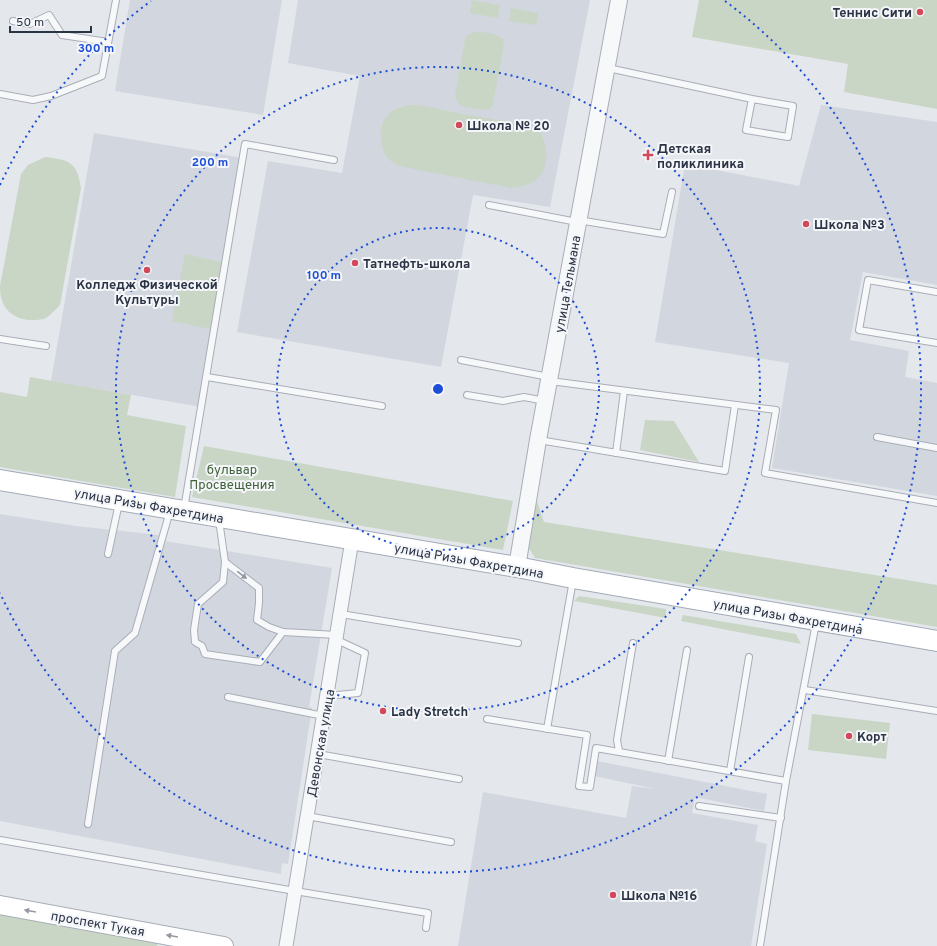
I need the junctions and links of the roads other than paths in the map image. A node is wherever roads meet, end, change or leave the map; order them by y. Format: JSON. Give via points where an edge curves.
{"nodes":[{"id":1,"x":116,"y":0,"type":"edge"},
{"id":2,"x":619,"y":0,"type":"edge"},
{"id":3,"x":13,"y":21,"type":"dead end"},
{"id":4,"x":108,"y":42,"type":"junction"},
{"id":5,"x":606,"y":68,"type":"junction"},
{"id":6,"x":0,"y":94,"type":"edge"},
{"id":7,"x":752,"y":98,"type":"junction"},
{"id":8,"x":334,"y":160,"type":"dead end"},
{"id":9,"x":672,"y":192,"type":"dead end"},
{"id":10,"x":489,"y":205,"type":"dead end"},
{"id":11,"x":578,"y":221,"type":"junction"},
{"id":12,"x":937,"y":292,"type":"edge"},
{"id":13,"x":0,"y":339,"type":"edge"},
{"id":14,"x":937,"y":343,"type":"edge"},
{"id":15,"x":46,"y":346,"type":"dead end"},
{"id":16,"x":461,"y":360,"type":"dead end"},
{"id":17,"x":207,"y":377,"type":"junction"},
{"id":18,"x":549,"y":379,"type":"junction"},
{"id":19,"x":624,"y":390,"type":"junction"},
{"id":20,"x":467,"y":395,"type":"dead end"},
{"id":21,"x":545,"y":401,"type":"junction"},
{"id":22,"x":382,"y":406,"type":"dead end"},
{"id":23,"x":735,"y":406,"type":"junction"},
{"id":24,"x":877,"y":437,"type":"dead end"},
{"id":25,"x":538,"y":440,"type":"junction"},
{"id":26,"x":937,"y":448,"type":"edge"},
{"id":27,"x":616,"y":453,"type":"junction"},
{"id":28,"x":0,"y":480,"type":"edge"},
{"id":29,"x":120,"y":499,"type":"junction"},
{"id":30,"x":937,"y":503,"type":"edge"},
{"id":31,"x":178,"y":509,"type":"junction"},
{"id":32,"x":219,"y":516,"type":"junction"},
{"id":33,"x":352,"y":540,"type":"junction"},
{"id":34,"x":108,"y":554,"type":"dead end"},
{"id":35,"x":225,"y":562,"type":"junction"},
{"id":36,"x":517,"y":567,"type":"junction"},
{"id":37,"x":573,"y":578,"type":"junction"},
{"id":38,"x":341,"y":614,"type":"junction"},
{"id":39,"x":817,"y":621,"type":"junction"},
{"id":40,"x":283,"y":632,"type":"junction"},
{"id":41,"x":337,"y":637,"type":"junction"},
{"id":42,"x":937,"y":642,"type":"edge"},
{"id":43,"x":518,"y":643,"type":"dead end"},
{"id":44,"x":633,"y":643,"type":"dead end"},
{"id":45,"x":687,"y":650,"type":"dead end"},
{"id":46,"x":749,"y":657,"type":"dead end"},
{"id":47,"x":805,"y":690,"type":"junction"},
{"id":48,"x":328,"y":696,"type":"junction"},
{"id":49,"x":228,"y":697,"type":"dead end"},
{"id":50,"x":937,"y":711,"type":"edge"},
{"id":51,"x":324,"y":716,"type":"junction"},
{"id":52,"x":487,"y":719,"type":"dead end"},
{"id":53,"x":547,"y":728,"type":"junction"},
{"id":54,"x":619,"y":751,"type":"junction"},
{"id":55,"x":318,"y":754,"type":"junction"},
{"id":56,"x":668,"y":761,"type":"junction"},
{"id":57,"x":730,"y":772,"type":"junction"},
{"id":58,"x":459,"y":779,"type":"dead end"},
{"id":59,"x":786,"y":782,"type":"junction"},
{"id":60,"x":699,"y":806,"type":"dead end"},
{"id":61,"x":307,"y":816,"type":"junction"},
{"id":62,"x":781,"y":818,"type":"junction"},
{"id":63,"x":88,"y":824,"type":"dead end"},
{"id":64,"x":0,"y":840,"type":"edge"},
{"id":65,"x":451,"y":842,"type":"dead end"},
{"id":66,"x":295,"y":891,"type":"junction"},
{"id":67,"x":0,"y":905,"type":"edge"},
{"id":68,"x":426,"y":928,"type":"dead end"},
{"id":69,"x":193,"y":944,"type":"edge"},
{"id":70,"x":224,"y":946,"type":"edge"},
{"id":71,"x":286,"y":946,"type":"edge"},
{"id":72,"x":760,"y":946,"type":"edge"}],
"edges":[{"from":1,"to":4,"type":"lane"},
{"from":2,"to":5,"type":"street","name":"улица Тельмана"},
{"from":3,"to":4,"type":"lane","via":[[30,24],[49,15],[62,35]]},
{"from":4,"to":6,"type":"lane","via":[[102,76],[51,96],[33,100]]},
{"from":5,"to":7,"type":"lane"},
{"from":5,"to":11,"type":"street","name":"улица Тельмана"},
{"from":7,"to":7,"type":"lane","via":[[794,106],[788,137],[746,130]]},
{"from":8,"to":17,"type":"lane","via":[[245,144]]},
{"from":9,"to":11,"type":"lane","via":[[663,234]]},
{"from":10,"to":11,"type":"lane"},
{"from":11,"to":18,"type":"street","name":"улица Тельмана"},
{"from":12,"to":14,"type":"lane","via":[[868,280],[859,330]]},
{"from":13,"to":15,"type":"lane"},
{"from":16,"to":18,"type":"lane"},
{"from":17,"to":22,"type":"lane"},
{"from":17,"to":31,"type":"lane"},
{"from":18,"to":19,"type":"lane"},
{"from":18,"to":21,"type":"street","name":"улица Тельмана"},
{"from":19,"to":23,"type":"lane"},
{"from":19,"to":27,"type":"lane"},
{"from":20,"to":21,"type":"lane","via":[[503,401],[524,397]]},
{"from":21,"to":25,"type":"street","name":"улица Тельмана"},
{"from":23,"to":27,"type":"lane","via":[[725,471]]},
{"from":23,"to":30,"type":"lane","via":[[776,410],[765,473]]},
{"from":24,"to":26,"type":"lane"},
{"from":25,"to":27,"type":"lane"},
{"from":25,"to":36,"type":"street","name":"улица Тельмана"},
{"from":28,"to":29,"type":"main road","name":"улица Ризы Фахретдина"},
{"from":29,"to":31,"type":"main road","name":"улица Ризы Фахретдина"},
{"from":29,"to":34,"type":"lane"},
{"from":31,"to":32,"type":"main road","name":"улица Ризы Фахретдина"},
{"from":31,"to":63,"type":"lane","via":[[135,633],[115,651]]},
{"from":32,"to":33,"type":"main road","name":"улица Ризы Фахретдина"},
{"from":32,"to":35,"type":"lane"},
{"from":33,"to":36,"type":"main road","name":"улица Ризы Фахретдина"},
{"from":33,"to":38,"type":"street","name":"Девонская улица"},
{"from":35,"to":40,"type":"lane","one_way":true,"via":[[259,588],[257,620]]},
{"from":35,"to":40,"type":"lane","via":[[223,582],[198,604],[195,642],[202,646],[205,654],[260,662]]},
{"from":36,"to":37,"type":"main road","name":"улица Ризы Фахретдина"},
{"from":37,"to":39,"type":"main road","name":"улица Ризы Фахретдина"},
{"from":37,"to":53,"type":"lane"},
{"from":38,"to":41,"type":"street","name":"Девонская улица"},
{"from":38,"to":43,"type":"lane"},
{"from":39,"to":42,"type":"main road","name":"улица Ризы Фахретдина"},
{"from":39,"to":47,"type":"lane"},
{"from":40,"to":41,"type":"lane"},
{"from":41,"to":48,"type":"street","name":"Девонская улица"},
{"from":41,"to":48,"type":"lane","via":[[365,653],[358,693]]},
{"from":44,"to":54,"type":"lane","via":[[617,740]]},
{"from":45,"to":56,"type":"lane"},
{"from":46,"to":57,"type":"lane"},
{"from":47,"to":50,"type":"lane"},
{"from":47,"to":59,"type":"lane"},
{"from":48,"to":51,"type":"street","name":"Девонская улица"},
{"from":49,"to":51,"type":"lane"},
{"from":51,"to":55,"type":"street","name":"Девонская улица"},
{"from":52,"to":53,"type":"lane"},
{"from":53,"to":54,"type":"lane","via":[[587,735],[579,786],[590,787],[596,748]]},
{"from":54,"to":56,"type":"lane"},
{"from":55,"to":58,"type":"lane"},
{"from":55,"to":61,"type":"street","name":"Девонская улица"},
{"from":56,"to":57,"type":"lane"},
{"from":57,"to":59,"type":"lane"},
{"from":59,"to":62,"type":"lane"},
{"from":60,"to":62,"type":"lane"},
{"from":61,"to":65,"type":"lane"},
{"from":61,"to":66,"type":"street","name":"Девонская улица"},
{"from":62,"to":72,"type":"lane"},
{"from":64,"to":66,"type":"lane"},
{"from":66,"to":68,"type":"lane","via":[[428,912]]},
{"from":66,"to":71,"type":"street","name":"Девонская улица"},
{"from":69,"to":67,"type":"main road","name":"проспект Тукая","one_way":true},
{"from":69,"to":70,"type":"main road","name":"проспект Тукая"}]}
